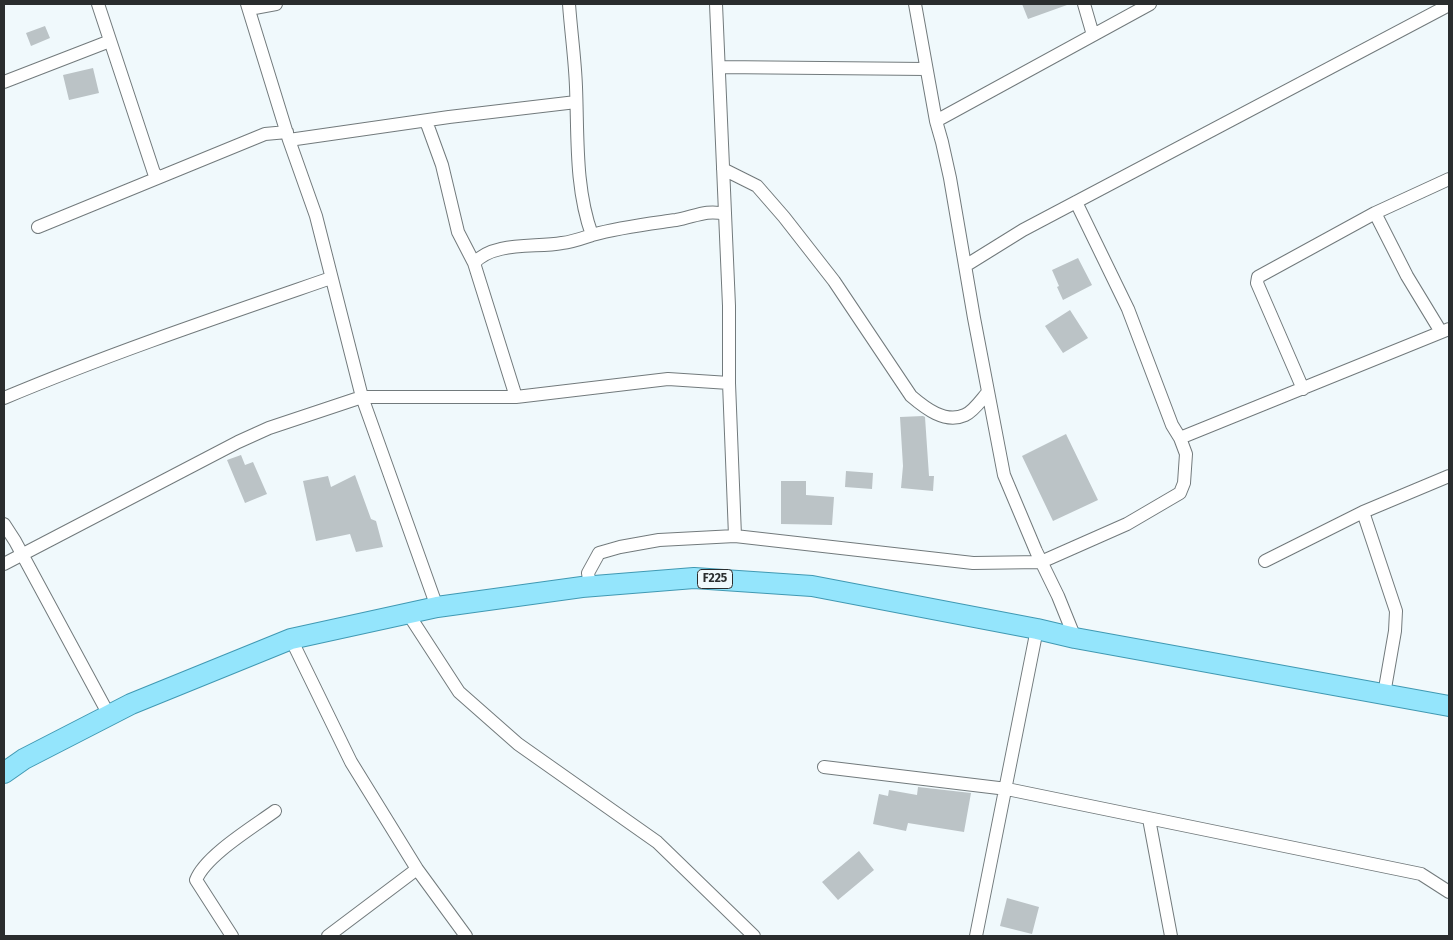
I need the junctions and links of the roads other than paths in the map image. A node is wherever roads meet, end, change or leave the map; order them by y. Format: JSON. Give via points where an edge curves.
{"nodes":[{"id":1,"x":98,"y":4,"type":"edge"},
{"id":2,"x":276,"y":4,"type":"edge"},
{"id":3,"x":569,"y":4,"type":"edge"},
{"id":4,"x":716,"y":4,"type":"edge"},
{"id":5,"x":915,"y":4,"type":"edge"},
{"id":6,"x":1084,"y":4,"type":"edge"},
{"id":7,"x":1150,"y":4,"type":"edge"},
{"id":8,"x":1449,"y":5,"type":"edge"},
{"id":9,"x":248,"y":6,"type":"edge"},
{"id":10,"x":1093,"y":35,"type":"junction"},
{"id":11,"x":110,"y":41,"type":"junction"},
{"id":12,"x":718,"y":67,"type":"junction"},
{"id":13,"x":926,"y":69,"type":"junction"},
{"id":14,"x":4,"y":82,"type":"edge"},
{"id":15,"x":576,"y":102,"type":"junction"},
{"id":16,"x":936,"y":120,"type":"junction"},
{"id":17,"x":426,"y":121,"type":"junction"},
{"id":18,"x":288,"y":136,"type":"junction"},
{"id":19,"x":723,"y":168,"type":"junction"},
{"id":20,"x":159,"y":177,"type":"junction"},
{"id":21,"x":1449,"y":179,"type":"edge"},
{"id":22,"x":1076,"y":202,"type":"junction"},
{"id":23,"x":1376,"y":213,"type":"junction"},
{"id":24,"x":725,"y":214,"type":"junction"},
{"id":25,"x":38,"y":227,"type":"dead end"},
{"id":26,"x":592,"y":235,"type":"junction"},
{"id":27,"x":474,"y":263,"type":"junction"},
{"id":28,"x":965,"y":266,"type":"junction"},
{"id":29,"x":331,"y":278,"type":"junction"},
{"id":30,"x":1445,"y":330,"type":"edge"},
{"id":31,"x":729,"y":383,"type":"junction"},
{"id":32,"x":1303,"y":389,"type":"junction"},
{"id":33,"x":988,"y":392,"type":"junction"},
{"id":34,"x":362,"y":397,"type":"junction"},
{"id":35,"x":516,"y":397,"type":"junction"},
{"id":36,"x":4,"y":398,"type":"edge"},
{"id":37,"x":1180,"y":438,"type":"junction"},
{"id":38,"x":1449,"y":476,"type":"edge"},
{"id":39,"x":1363,"y":512,"type":"junction"},
{"id":40,"x":4,"y":524,"type":"edge"},
{"id":41,"x":735,"y":536,"type":"junction"},
{"id":42,"x":22,"y":554,"type":"junction"},
{"id":43,"x":1264,"y":561,"type":"dead end"},
{"id":44,"x":1042,"y":562,"type":"junction"},
{"id":45,"x":4,"y":564,"type":"edge"},
{"id":46,"x":590,"y":586,"type":"junction"},
{"id":47,"x":437,"y":607,"type":"junction"},
{"id":48,"x":407,"y":612,"type":"junction"},
{"id":49,"x":1037,"y":629,"type":"junction"},
{"id":50,"x":1075,"y":638,"type":"junction"},
{"id":51,"x":291,"y":639,"type":"junction"},
{"id":52,"x":1384,"y":694,"type":"junction"},
{"id":53,"x":1449,"y":706,"type":"edge"},
{"id":54,"x":109,"y":714,"type":"junction"},
{"id":55,"x":824,"y":767,"type":"dead end"},
{"id":56,"x":4,"y":773,"type":"edge"},
{"id":57,"x":1007,"y":789,"type":"junction"},
{"id":58,"x":275,"y":811,"type":"dead end"},
{"id":59,"x":1149,"y":818,"type":"junction"},
{"id":60,"x":418,"y":868,"type":"junction"},
{"id":61,"x":1449,"y":892,"type":"edge"},
{"id":62,"x":463,"y":935,"type":"edge"},
{"id":63,"x":750,"y":935,"type":"edge"},
{"id":64,"x":232,"y":936,"type":"edge"},
{"id":65,"x":328,"y":936,"type":"edge"},
{"id":66,"x":976,"y":936,"type":"edge"},
{"id":67,"x":1171,"y":936,"type":"edge"}],
"edges":[{"from":1,"to":11,"type":"street"},
{"from":2,"to":9,"type":"street"},
{"from":3,"to":15,"type":"street"},
{"from":4,"to":12,"type":"street"},
{"from":5,"to":13,"type":"street"},
{"from":6,"to":10,"type":"street"},
{"from":7,"to":10,"type":"street"},
{"from":8,"to":22,"type":"street"},
{"from":9,"to":18,"type":"street"},
{"from":10,"to":16,"type":"street"},
{"from":11,"to":14,"type":"street"},
{"from":11,"to":20,"type":"street","via":[[154,173]]},
{"from":12,"to":13,"type":"street"},
{"from":12,"to":19,"type":"street"},
{"from":13,"to":16,"type":"street"},
{"from":15,"to":17,"type":"street"},
{"from":15,"to":26,"type":"street","via":[[581,188]]},
{"from":16,"to":28,"type":"street"},
{"from":17,"to":18,"type":"street"},
{"from":17,"to":27,"type":"street","via":[[442,165],[461,240]]},
{"from":18,"to":20,"type":"street","via":[[265,134]]},
{"from":18,"to":29,"type":"street","via":[[316,216]]},
{"from":19,"to":24,"type":"street"},
{"from":19,"to":33,"type":"street","via":[[757,186],[784,217],[834,281],[911,396],[928,411],[955,418],[966,415]]},
{"from":20,"to":25,"type":"street"},
{"from":21,"to":23,"type":"street"},
{"from":22,"to":28,"type":"street"},
{"from":22,"to":37,"type":"street","via":[[1128,309],[1172,425]]},
{"from":23,"to":30,"type":"street","via":[[1407,276]]},
{"from":23,"to":32,"type":"street","via":[[1258,277],[1257,283]]},
{"from":24,"to":26,"type":"street","via":[[710,211]]},
{"from":24,"to":31,"type":"street"},
{"from":26,"to":27,"type":"street","via":[[563,243],[495,250]]},
{"from":27,"to":35,"type":"street"},
{"from":28,"to":33,"type":"street"},
{"from":29,"to":34,"type":"street"},
{"from":29,"to":36,"type":"street","via":[[132,347]]},
{"from":30,"to":32,"type":"street"},
{"from":31,"to":35,"type":"street","via":[[668,379]]},
{"from":31,"to":41,"type":"street"},
{"from":32,"to":37,"type":"street"},
{"from":33,"to":44,"type":"street","via":[[1004,475]]},
{"from":34,"to":35,"type":"street"},
{"from":34,"to":42,"type":"street","via":[[269,428],[238,442]]},
{"from":34,"to":47,"type":"street"},
{"from":37,"to":44,"type":"street","via":[[1186,454],[1180,493],[1127,524]]},
{"from":38,"to":39,"type":"street"},
{"from":39,"to":43,"type":"street"},
{"from":39,"to":52,"type":"street","via":[[1396,611]]},
{"from":40,"to":42,"type":"street"},
{"from":41,"to":44,"type":"street","via":[[973,563]]},
{"from":41,"to":46,"type":"street","via":[[659,540],[599,553],[588,573]]},
{"from":42,"to":45,"type":"street"},
{"from":42,"to":54,"type":"street"},
{"from":44,"to":50,"type":"street"},
{"from":46,"to":47,"type":"main road","number":"F225"},
{"from":46,"to":49,"type":"main road","number":"F225","via":[[694,578],[812,586]]},
{"from":47,"to":48,"type":"main road","number":"F225"},
{"from":48,"to":51,"type":"main road","number":"F225"},
{"from":48,"to":63,"type":"street","via":[[458,692],[518,744],[657,842]]},
{"from":49,"to":50,"type":"main road","number":"F225"},
{"from":49,"to":57,"type":"street"},
{"from":50,"to":52,"type":"main road","number":"F225"},
{"from":51,"to":54,"type":"main road","number":"F225"},
{"from":51,"to":60,"type":"street","via":[[351,762]]},
{"from":52,"to":53,"type":"main road","number":"F225"},
{"from":54,"to":56,"type":"main road","number":"F225"},
{"from":55,"to":57,"type":"street"},
{"from":57,"to":59,"type":"street"},
{"from":57,"to":66,"type":"street"},
{"from":58,"to":64,"type":"street","via":[[211,858],[196,880]]},
{"from":59,"to":61,"type":"street","via":[[1421,874]]},
{"from":59,"to":67,"type":"street"},
{"from":60,"to":62,"type":"street"},
{"from":60,"to":65,"type":"street"}]}
